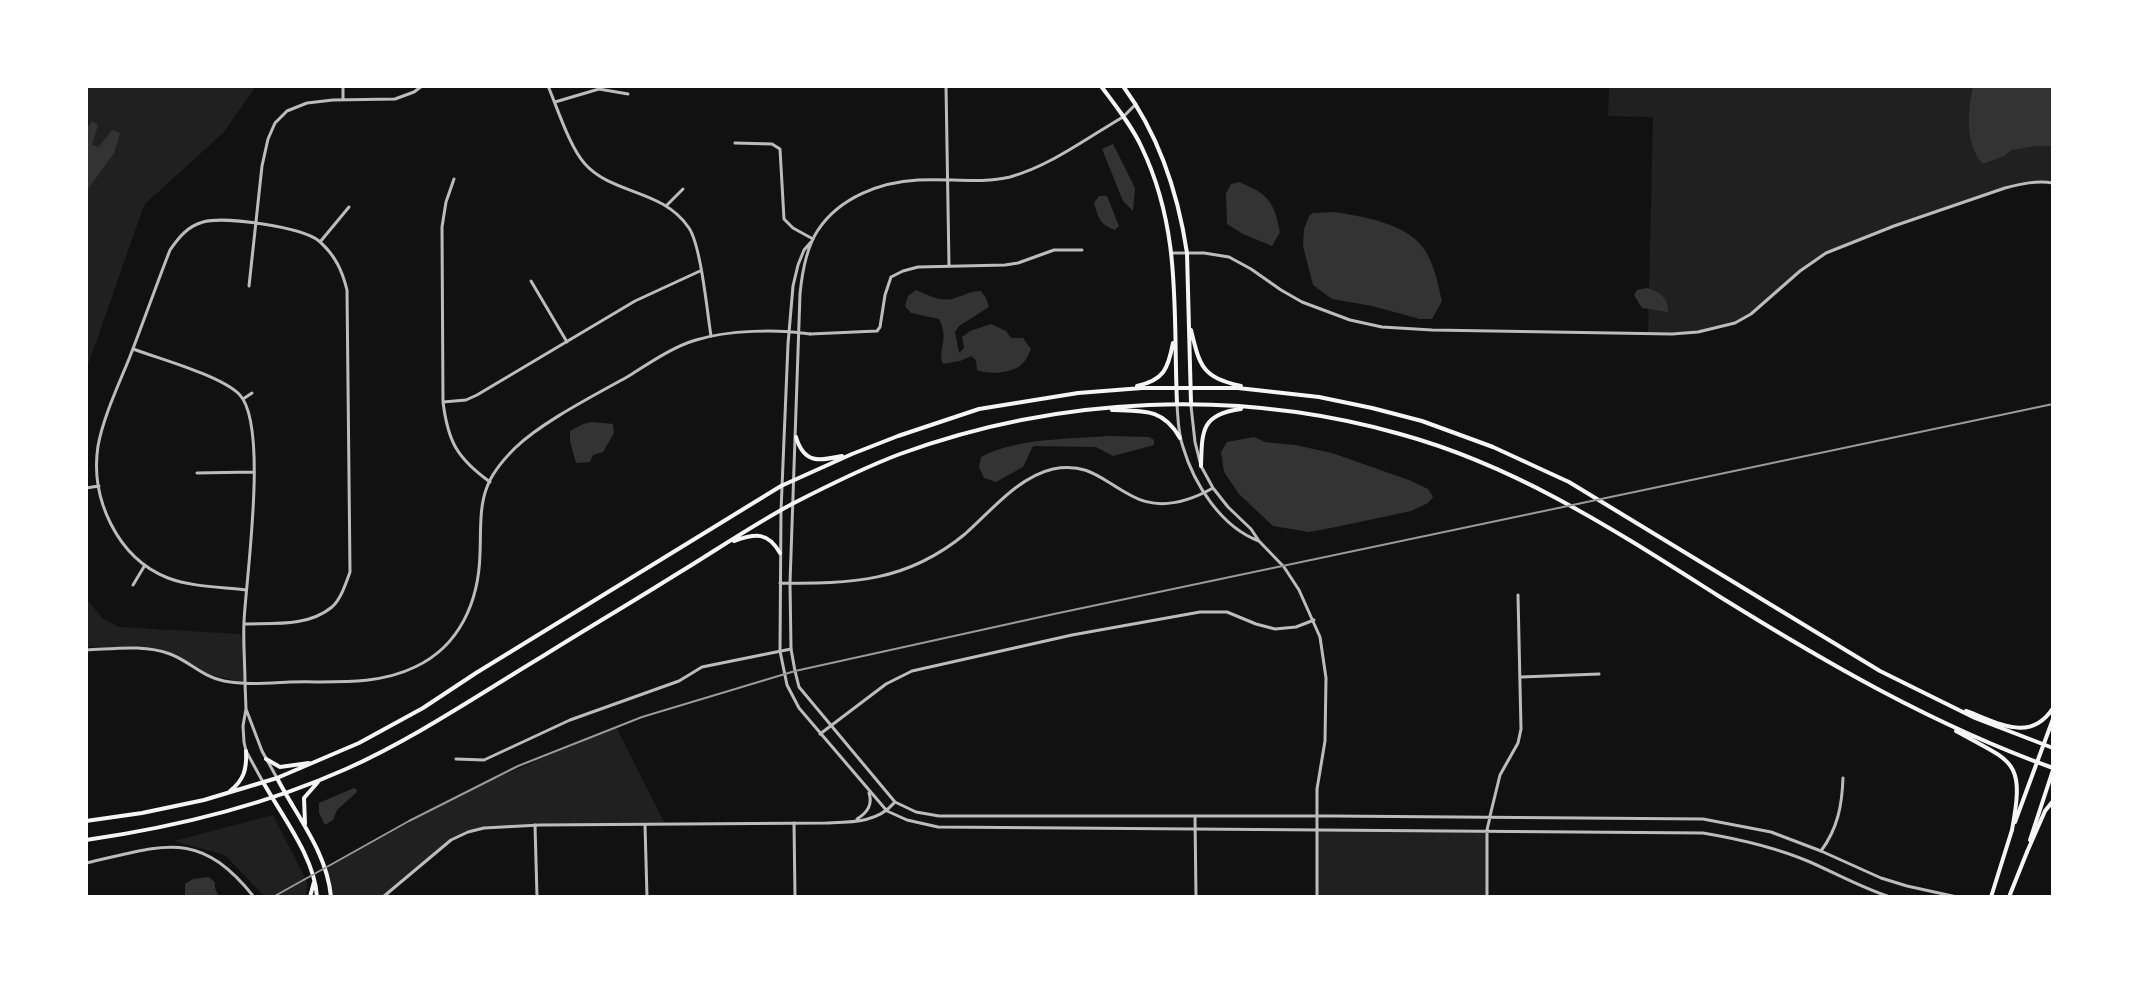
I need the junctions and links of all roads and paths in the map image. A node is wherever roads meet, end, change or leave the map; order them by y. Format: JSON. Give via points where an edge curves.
{"nodes":[{"id":1,"x":343,"y":86,"type":"edge"},
{"id":2,"x":422,"y":86,"type":"edge"},
{"id":3,"x":548,"y":86,"type":"edge"},
{"id":4,"x":946,"y":86,"type":"edge"},
{"id":5,"x":1101,"y":86,"type":"edge"},
{"id":6,"x":1123,"y":86,"type":"edge"},
{"id":7,"x":628,"y":94,"type":"dead end"},
{"id":8,"x":343,"y":100,"type":"junction"},
{"id":9,"x":555,"y":102,"type":"junction"},
{"id":10,"x":1136,"y":104,"type":"junction"},
{"id":11,"x":1123,"y":117,"type":"junction"},
{"id":12,"x":735,"y":143,"type":"dead end"},
{"id":13,"x":454,"y":179,"type":"dead end"},
{"id":14,"x":948,"y":180,"type":"junction"},
{"id":15,"x":2053,"y":183,"type":"edge"},
{"id":16,"x":683,"y":189,"type":"dead end"},
{"id":17,"x":667,"y":205,"type":"junction"},
{"id":18,"x":349,"y":207,"type":"dead end"},
{"id":19,"x":255,"y":224,"type":"junction"},
{"id":20,"x":813,"y":239,"type":"junction"},
{"id":21,"x":320,"y":242,"type":"junction"},
{"id":22,"x":1082,"y":250,"type":"dead end"},
{"id":23,"x":1172,"y":253,"type":"junction"},
{"id":24,"x":1187,"y":253,"type":"junction"},
{"id":25,"x":949,"y":266,"type":"junction"},
{"id":26,"x":700,"y":271,"type":"junction"},
{"id":27,"x":531,"y":281,"type":"dead end"},
{"id":28,"x":249,"y":286,"type":"dead end"},
{"id":29,"x":1189,"y":322,"type":"junction"},
{"id":30,"x":789,"y":332,"type":"junction"},
{"id":31,"x":1175,"y":332,"type":"junction"},
{"id":32,"x":799,"y":333,"type":"junction"},
{"id":33,"x":711,"y":336,"type":"junction"},
{"id":34,"x":567,"y":342,"type":"junction"},
{"id":35,"x":133,"y":349,"type":"junction"},
{"id":36,"x":1176,"y":387,"type":"junction"},
{"id":37,"x":1190,"y":387,"type":"junction"},
{"id":38,"x":1120,"y":389,"type":"junction"},
{"id":39,"x":1255,"y":389,"type":"junction"},
{"id":40,"x":252,"y":393,"type":"dead end"},
{"id":41,"x":243,"y":399,"type":"junction"},
{"id":42,"x":443,"y":402,"type":"junction"},
{"id":43,"x":1177,"y":403,"type":"junction"},
{"id":44,"x":1191,"y":403,"type":"junction"},
{"id":45,"x":1257,"y":408,"type":"junction"},
{"id":46,"x":1098,"y":410,"type":"junction"},
{"id":47,"x":796,"y":437,"type":"junction"},
{"id":48,"x":1180,"y":438,"type":"junction"},
{"id":49,"x":852,"y":454,"type":"junction"},
{"id":50,"x":1201,"y":466,"type":"junction"},
{"id":51,"x":253,"y":472,"type":"junction"},
{"id":52,"x":197,"y":473,"type":"dead end"},
{"id":53,"x":794,"y":479,"type":"junction"},
{"id":54,"x":490,"y":482,"type":"junction"},
{"id":55,"x":99,"y":486,"type":"junction"},
{"id":56,"x":781,"y":486,"type":"junction"},
{"id":57,"x":86,"y":488,"type":"edge"},
{"id":58,"x":1213,"y":488,"type":"junction"},
{"id":59,"x":1204,"y":493,"type":"junction"},
{"id":60,"x":793,"y":504,"type":"junction"},
{"id":61,"x":781,"y":511,"type":"junction"},
{"id":62,"x":1259,"y":541,"type":"junction"},
{"id":63,"x":721,"y":546,"type":"junction"},
{"id":64,"x":780,"y":553,"type":"junction"},
{"id":65,"x":145,"y":565,"type":"junction"},
{"id":66,"x":780,"y":583,"type":"junction"},
{"id":67,"x":790,"y":583,"type":"junction"},
{"id":68,"x":133,"y":585,"type":"dead end"},
{"id":69,"x":246,"y":590,"type":"junction"},
{"id":70,"x":1518,"y":595,"type":"dead end"},
{"id":71,"x":1314,"y":620,"type":"junction"},
{"id":72,"x":244,"y":624,"type":"junction"},
{"id":73,"x":791,"y":649,"type":"junction"},
{"id":74,"x":86,"y":650,"type":"edge"},
{"id":75,"x":780,"y":651,"type":"junction"},
{"id":76,"x":1599,"y":674,"type":"dead end"},
{"id":77,"x":1521,"y":677,"type":"junction"},
{"id":78,"x":245,"y":683,"type":"junction"},
{"id":79,"x":1936,"y":700,"type":"junction"},
{"id":80,"x":2053,"y":708,"type":"edge"},
{"id":81,"x":246,"y":709,"type":"junction"},
{"id":82,"x":1930,"y":717,"type":"junction"},
{"id":83,"x":2053,"y":719,"type":"edge"},
{"id":84,"x":831,"y":726,"type":"junction"},
{"id":85,"x":820,"y":734,"type":"junction"},
{"id":86,"x":2043,"y":745,"type":"junction"},
{"id":87,"x":2053,"y":748,"type":"edge"},
{"id":88,"x":246,"y":751,"type":"junction"},
{"id":89,"x":266,"y":759,"type":"junction"},
{"id":90,"x":456,"y":759,"type":"dead end"},
{"id":91,"x":319,"y":761,"type":"junction"},
{"id":92,"x":2037,"y":762,"type":"junction"},
{"id":93,"x":2053,"y":769,"type":"edge"},
{"id":94,"x":277,"y":778,"type":"junction"},
{"id":95,"x":1843,"y":778,"type":"dead end"},
{"id":96,"x":319,"y":780,"type":"junction"},
{"id":97,"x":263,"y":782,"type":"junction"},
{"id":98,"x":868,"y":789,"type":"junction"},
{"id":99,"x":228,"y":793,"type":"junction"},
{"id":100,"x":285,"y":794,"type":"junction"},
{"id":101,"x":272,"y":798,"type":"junction"},
{"id":102,"x":2053,"y":801,"type":"edge"},
{"id":103,"x":895,"y":802,"type":"junction"},
{"id":104,"x":887,"y":811,"type":"junction"},
{"id":105,"x":1195,"y":816,"type":"junction"},
{"id":106,"x":1317,"y":816,"type":"junction"},
{"id":107,"x":1490,"y":816,"type":"junction"},
{"id":108,"x":86,"y":821,"type":"edge"},
{"id":109,"x":853,"y":821,"type":"junction"},
{"id":110,"x":794,"y":823,"type":"junction"},
{"id":111,"x":645,"y":824,"type":"junction"},
{"id":112,"x":535,"y":825,"type":"junction"},
{"id":113,"x":306,"y":828,"type":"junction"},
{"id":114,"x":1196,"y":828,"type":"junction"},
{"id":115,"x":1317,"y":829,"type":"junction"},
{"id":116,"x":1487,"y":830,"type":"junction"},
{"id":117,"x":2012,"y":830,"type":"junction"},
{"id":118,"x":86,"y":840,"type":"edge"},
{"id":119,"x":1821,"y":851,"type":"junction"},
{"id":120,"x":2027,"y":852,"type":"junction"},
{"id":121,"x":86,"y":863,"type":"edge"},
{"id":122,"x":315,"y":879,"type":"junction"},
{"id":123,"x":254,"y":897,"type":"edge"},
{"id":124,"x":310,"y":897,"type":"edge"},
{"id":125,"x":317,"y":897,"type":"edge"},
{"id":126,"x":331,"y":897,"type":"edge"},
{"id":127,"x":383,"y":897,"type":"edge"},
{"id":128,"x":537,"y":897,"type":"edge"},
{"id":129,"x":647,"y":897,"type":"edge"},
{"id":130,"x":795,"y":897,"type":"edge"},
{"id":131,"x":1196,"y":897,"type":"edge"},
{"id":132,"x":1317,"y":897,"type":"edge"},
{"id":133,"x":1487,"y":897,"type":"edge"},
{"id":134,"x":1890,"y":897,"type":"edge"},
{"id":135,"x":1957,"y":897,"type":"edge"},
{"id":136,"x":1991,"y":897,"type":"edge"},
{"id":137,"x":2009,"y":897,"type":"edge"}],
"edges":[{"from":1,"to":8,"type":"street"},
{"from":2,"to":8,"type":"street","via":[[395,99]]},
{"from":3,"to":9,"type":"street"},
{"from":4,"to":14,"type":"street"},
{"from":5,"to":11,"type":"main road"},
{"from":6,"to":10,"type":"main road"},
{"from":7,"to":9,"type":"street","via":[[599,89]]},
{"from":8,"to":19,"type":"street","via":[[307,103],[275,123],[262,166]]},
{"from":9,"to":17,"type":"street","via":[[584,163],[601,177]]},
{"from":10,"to":11,"type":"street"},
{"from":10,"to":24,"type":"main road","via":[[1158,146]]},
{"from":11,"to":14,"type":"street","via":[[1027,172],[1003,179]]},
{"from":11,"to":23,"type":"main road","via":[[1156,181]]},
{"from":12,"to":20,"type":"street","via":[[780,149],[784,219]]},
{"from":13,"to":42,"type":"street","via":[[442,227]]},
{"from":14,"to":20,"type":"street","via":[[893,183],[861,193],[829,217]]},
{"from":14,"to":25,"type":"street"},
{"from":15,"to":24,"type":"street","via":[[2023,183],[1894,226],[1826,253],[1735,323],[1672,334],[1382,327],[1302,302],[1229,257]]},
{"from":16,"to":17,"type":"street"},
{"from":17,"to":26,"type":"street","via":[[691,231]]},
{"from":18,"to":21,"type":"street"},
{"from":19,"to":21,"type":"street","via":[[298,230]]},
{"from":19,"to":28,"type":"street"},
{"from":19,"to":35,"type":"street","via":[[201,222],[178,239]]},
{"from":20,"to":30,"type":"street","via":[[798,265]]},
{"from":20,"to":32,"type":"street","via":[[802,275]]},
{"from":21,"to":72,"type":"street","via":[[342,270],[347,290],[350,572],[334,606],[312,618]]},
{"from":22,"to":25,"type":"street","via":[[1054,250],[1011,264]]},
{"from":23,"to":24,"type":"street"},
{"from":23,"to":31,"type":"main road"},
{"from":24,"to":29,"type":"main road"},
{"from":25,"to":32,"type":"street","via":[[918,267],[891,277],[877,331]]},
{"from":26,"to":33,"type":"street"},
{"from":26,"to":34,"type":"street","via":[[635,301]]},
{"from":27,"to":34,"type":"street"},
{"from":29,"to":37,"type":"main road"},
{"from":29,"to":39,"type":"main road","via":[[1206,371]]},
{"from":30,"to":32,"type":"street"},
{"from":30,"to":33,"type":"street"},
{"from":30,"to":56,"type":"street"},
{"from":31,"to":36,"type":"main road"},
{"from":31,"to":38,"type":"main road","via":[[1160,377]]},
{"from":32,"to":47,"type":"street"},
{"from":33,"to":54,"type":"street","via":[[659,358],[540,429],[515,448]]},
{"from":34,"to":42,"type":"street","via":[[477,395]]},
{"from":35,"to":41,"type":"street","via":[[217,380]]},
{"from":35,"to":55,"type":"street","via":[[98,446]]},
{"from":36,"to":37,"type":"main road"},
{"from":36,"to":38,"type":"main road"},
{"from":36,"to":43,"type":"main road"},
{"from":37,"to":39,"type":"main road"},
{"from":37,"to":44,"type":"main road"},
{"from":38,"to":49,"type":"main road","via":[[979,409]]},
{"from":39,"to":79,"type":"main road","via":[[1340,401],[1422,421],[1493,447],[1569,482],[1858,659]]},
{"from":40,"to":41,"type":"street"},
{"from":41,"to":51,"type":"street","via":[[251,421]]},
{"from":42,"to":54,"type":"street","via":[[452,443]]},
{"from":43,"to":44,"type":"main road"},
{"from":43,"to":46,"type":"main road"},
{"from":43,"to":48,"type":"street"},
{"from":44,"to":45,"type":"main road"},
{"from":44,"to":50,"type":"street"},
{"from":45,"to":50,"type":"main road","via":[[1210,419]]},
{"from":45,"to":82,"type":"main road","via":[[1345,420],[1404,435],[1538,487]]},
{"from":46,"to":48,"type":"main road","via":[[1153,413],[1165,418]]},
{"from":46,"to":60,"type":"main road","via":[[970,432],[897,455]]},
{"from":47,"to":49,"type":"main road","via":[[803,453],[814,459]]},
{"from":47,"to":53,"type":"street"},
{"from":48,"to":59,"type":"street"},
{"from":49,"to":53,"type":"main road"},
{"from":50,"to":58,"type":"street"},
{"from":51,"to":52,"type":"street"},
{"from":51,"to":69,"type":"street"},
{"from":53,"to":56,"type":"main road"},
{"from":53,"to":60,"type":"street"},
{"from":54,"to":78,"type":"street","via":[[480,522],[476,591],[466,619],[436,655],[392,677]]},
{"from":55,"to":57,"type":"street"},
{"from":55,"to":65,"type":"street","via":[[112,525]]},
{"from":56,"to":61,"type":"street"},
{"from":56,"to":91,"type":"main road","via":[[423,708]]},
{"from":58,"to":59,"type":"street"},
{"from":58,"to":62,"type":"street"},
{"from":59,"to":62,"type":"street","via":[[1227,520]]},
{"from":59,"to":67,"type":"street","via":[[1158,504],[1130,496],[1090,471],[1051,470],[1014,489],[962,536],[912,567],[848,583]]},
{"from":60,"to":61,"type":"main road"},
{"from":60,"to":67,"type":"street"},
{"from":61,"to":63,"type":"main road"},
{"from":61,"to":64,"type":"street"},
{"from":62,"to":71,"type":"street","via":[[1284,567]]},
{"from":63,"to":64,"type":"main road","via":[[764,536]]},
{"from":63,"to":96,"type":"main road","via":[[422,731]]},
{"from":64,"to":66,"type":"street"},
{"from":65,"to":68,"type":"street"},
{"from":65,"to":69,"type":"street","via":[[167,578]]},
{"from":66,"to":67,"type":"street"},
{"from":66,"to":75,"type":"street"},
{"from":67,"to":73,"type":"street"},
{"from":69,"to":72,"type":"street"},
{"from":70,"to":77,"type":"street"},
{"from":71,"to":84,"type":"street","via":[[1275,629],[1227,612],[1200,612],[1072,635],[912,671]]},
{"from":71,"to":106,"type":"street","via":[[1326,678]]},
{"from":72,"to":78,"type":"street"},
{"from":73,"to":75,"type":"street"},
{"from":73,"to":84,"type":"street","via":[[799,687]]},
{"from":74,"to":78,"type":"street","via":[[149,649],[168,653],[211,677]]},
{"from":75,"to":85,"type":"street","via":[[790,693]]},
{"from":75,"to":90,"type":"street","via":[[702,667],[484,760]]},
{"from":76,"to":77,"type":"street"},
{"from":77,"to":107,"type":"street","via":[[1520,738],[1500,775]]},
{"from":78,"to":81,"type":"street"},
{"from":79,"to":80,"type":"main road","via":[[2020,728],[2038,724]]},
{"from":79,"to":86,"type":"main road"},
{"from":81,"to":88,"type":"street"},
{"from":81,"to":89,"type":"street"},
{"from":82,"to":92,"type":"main road"},
{"from":82,"to":117,"type":"main road","via":[[2012,765],[2018,793]]},
{"from":83,"to":86,"type":"main road"},
{"from":84,"to":85,"type":"street"},
{"from":84,"to":103,"type":"street"},
{"from":85,"to":98,"type":"street"},
{"from":86,"to":87,"type":"main road"},
{"from":86,"to":92,"type":"main road"},
{"from":88,"to":97,"type":"street"},
{"from":88,"to":99,"type":"main road","via":[[244,775]]},
{"from":89,"to":91,"type":"main road","via":[[280,767]]},
{"from":89,"to":94,"type":"street"},
{"from":91,"to":94,"type":"main road"},
{"from":92,"to":93,"type":"main road"},
{"from":92,"to":117,"type":"main road"},
{"from":93,"to":120,"type":"main road"},
{"from":94,"to":97,"type":"main road"},
{"from":94,"to":100,"type":"main road"},
{"from":95,"to":119,"type":"street","via":[[1837,825]]},
{"from":96,"to":100,"type":"main road"},
{"from":96,"to":113,"type":"main road","via":[[304,798]]},
{"from":97,"to":99,"type":"main road"},
{"from":97,"to":101,"type":"main road"},
{"from":98,"to":104,"type":"street"},
{"from":98,"to":109,"type":"street","via":[[870,806]]},
{"from":99,"to":108,"type":"main road"},
{"from":100,"to":101,"type":"main road"},
{"from":100,"to":113,"type":"main road"},
{"from":101,"to":118,"type":"main road","via":[[183,823]]},
{"from":101,"to":122,"type":"main road"},
{"from":102,"to":120,"type":"main road"},
{"from":103,"to":104,"type":"street"},
{"from":103,"to":105,"type":"street","via":[[939,816]]},
{"from":104,"to":109,"type":"street"},
{"from":104,"to":114,"type":"street","via":[[938,827]]},
{"from":105,"to":106,"type":"street"},
{"from":105,"to":114,"type":"street"},
{"from":106,"to":107,"type":"street"},
{"from":106,"to":115,"type":"street"},
{"from":107,"to":116,"type":"street"},
{"from":107,"to":119,"type":"street","via":[[1703,819],[1771,832]]},
{"from":109,"to":110,"type":"street"},
{"from":110,"to":111,"type":"street"},
{"from":110,"to":130,"type":"street"},
{"from":111,"to":112,"type":"street"},
{"from":111,"to":129,"type":"street"},
{"from":112,"to":127,"type":"street","via":[[484,828],[451,840]]},
{"from":112,"to":128,"type":"street"},
{"from":113,"to":126,"type":"main road","via":[[325,868]]},
{"from":114,"to":115,"type":"street"},
{"from":114,"to":131,"type":"street"},
{"from":115,"to":116,"type":"street"},
{"from":115,"to":132,"type":"street"},
{"from":116,"to":133,"type":"street"},
{"from":116,"to":134,"type":"street","via":[[1725,836],[1776,850]]},
{"from":117,"to":136,"type":"main road"},
{"from":119,"to":135,"type":"street","via":[[1881,878]]},
{"from":120,"to":137,"type":"main road"},
{"from":121,"to":123,"type":"street","via":[[148,849],[189,848],[223,865]]},
{"from":122,"to":124,"type":"main road"},
{"from":122,"to":125,"type":"main road"}]}
